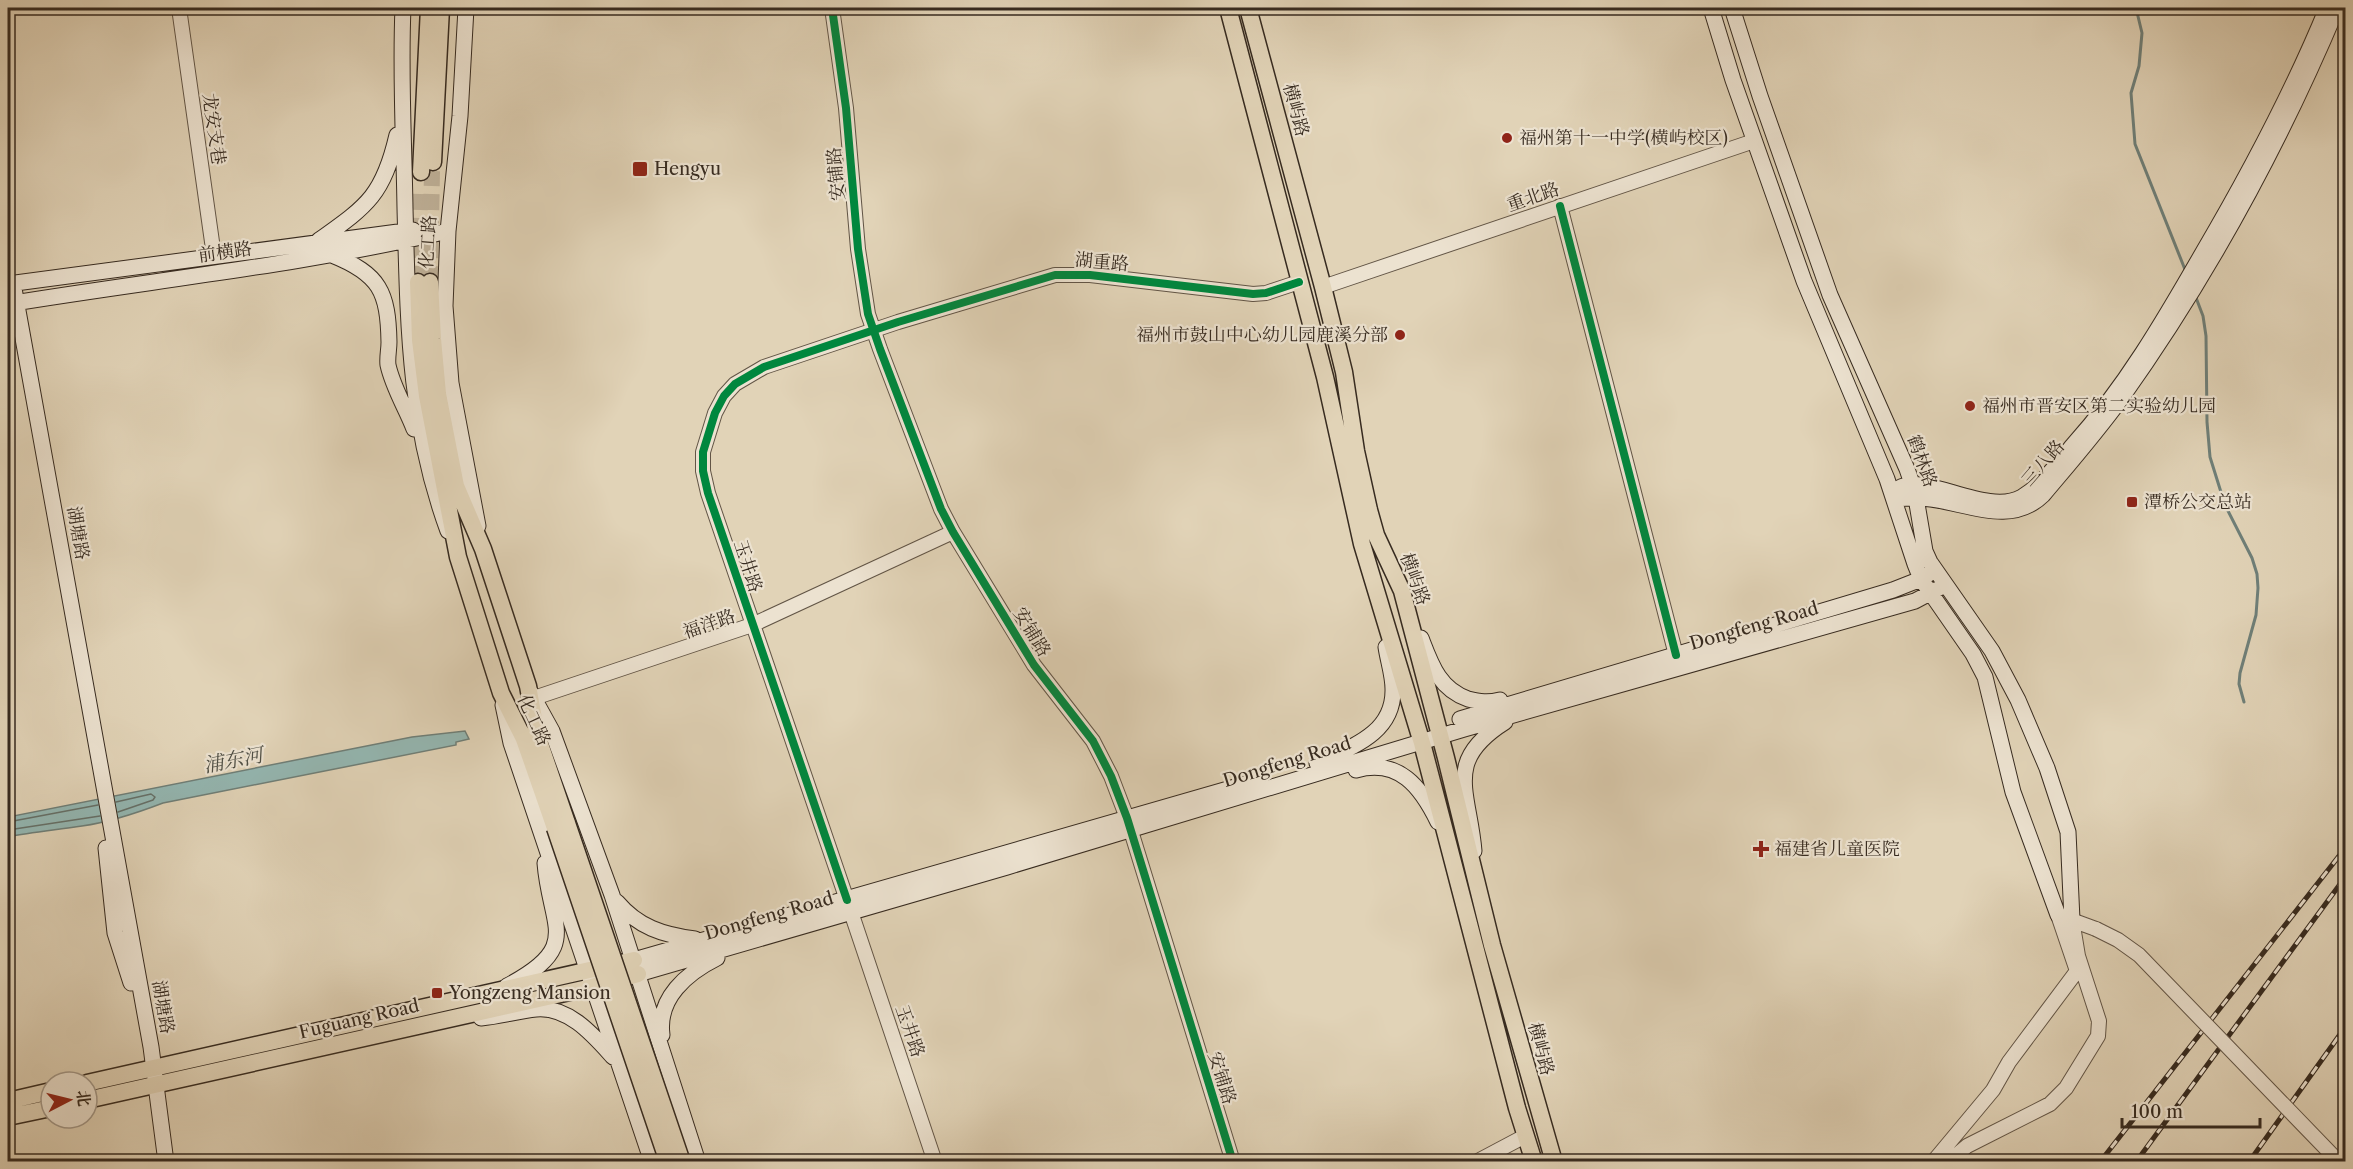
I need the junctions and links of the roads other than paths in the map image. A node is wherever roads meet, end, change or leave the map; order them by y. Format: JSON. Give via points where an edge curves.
{"nodes":[{"id":1,"x":179,"y":8,"type":"edge"},
{"id":2,"x":403,"y":8,"type":"edge"},
{"id":3,"x":429,"y":8,"type":"edge"},
{"id":4,"x":441,"y":8,"type":"edge"},
{"id":5,"x":466,"y":8,"type":"edge"},
{"id":6,"x":832,"y":8,"type":"edge"},
{"id":7,"x":1228,"y":8,"type":"edge"},
{"id":8,"x":1248,"y":8,"type":"edge"},
{"id":9,"x":1710,"y":8,"type":"edge"},
{"id":10,"x":1732,"y":8,"type":"edge"},
{"id":11,"x":2327,"y":8,"type":"edge"},
{"id":12,"x":2337,"y":8,"type":"edge"},
{"id":13,"x":401,"y":114,"type":"junction"},
{"id":14,"x":1754,"y":141,"type":"junction"},
{"id":15,"x":1560,"y":206,"type":"junction"},
{"id":16,"x":448,"y":226,"type":"junction"},
{"id":17,"x":406,"y":236,"type":"junction"},
{"id":18,"x":315,"y":243,"type":"junction"},
{"id":19,"x":332,"y":255,"type":"junction"},
{"id":20,"x":214,"y":256,"type":"junction"},
{"id":21,"x":2206,"y":257,"type":"junction"},
{"id":22,"x":418,"y":279,"type":"junction"},
{"id":23,"x":1299,"y":282,"type":"junction"},
{"id":24,"x":10,"y":283,"type":"edge"},
{"id":25,"x":1323,"y":287,"type":"junction"},
{"id":26,"x":10,"y":306,"type":"edge"},
{"id":27,"x":873,"y":330,"type":"junction"},
{"id":28,"x":389,"y":341,"type":"junction"},
{"id":29,"x":426,"y":460,"type":"junction"},
{"id":30,"x":1914,"y":491,"type":"junction"},
{"id":31,"x":1894,"y":499,"type":"junction"},
{"id":32,"x":953,"y":532,"type":"junction"},
{"id":33,"x":483,"y":549,"type":"junction"},
{"id":34,"x":458,"y":557,"type":"junction"},
{"id":35,"x":1935,"y":570,"type":"junction"},
{"id":36,"x":1922,"y":579,"type":"junction"},
{"id":37,"x":1945,"y":585,"type":"junction"},
{"id":38,"x":1402,"y":591,"type":"junction"},
{"id":39,"x":1931,"y":594,"type":"junction"},
{"id":40,"x":1378,"y":600,"type":"junction"},
{"id":41,"x":752,"y":625,"type":"junction"},
{"id":42,"x":1676,"y":655,"type":"junction"},
{"id":43,"x":1585,"y":682,"type":"junction"},
{"id":44,"x":531,"y":692,"type":"junction"},
{"id":45,"x":1520,"y":713,"type":"junction"},
{"id":46,"x":1439,"y":732,"type":"junction"},
{"id":47,"x":1420,"y":738,"type":"junction"},
{"id":48,"x":1317,"y":763,"type":"junction"},
{"id":49,"x":1289,"y":782,"type":"junction"},
{"id":50,"x":1129,"y":824,"type":"junction"},
{"id":51,"x":555,"y":829,"type":"junction"},
{"id":52,"x":1448,"y":843,"type":"junction"},
{"id":53,"x":1477,"y":880,"type":"junction"},
{"id":54,"x":612,"y":895,"type":"junction"},
{"id":55,"x":849,"y":906,"type":"junction"},
{"id":56,"x":2065,"y":917,"type":"junction"},
{"id":57,"x":704,"y":940,"type":"junction"},
{"id":58,"x":747,"y":943,"type":"junction"},
{"id":59,"x":636,"y":967,"type":"junction"},
{"id":60,"x":589,"y":979,"type":"junction"},
{"id":61,"x":494,"y":992,"type":"junction"},
{"id":62,"x":439,"y":1021,"type":"junction"},
{"id":63,"x":618,"y":1061,"type":"junction"},
{"id":64,"x":669,"y":1071,"type":"junction"},
{"id":65,"x":150,"y":1077,"type":"junction"},
{"id":66,"x":99,"y":1082,"type":"edge"},
{"id":67,"x":39,"y":1094,"type":"edge"},
{"id":68,"x":99,"y":1096,"type":"edge"},
{"id":69,"x":8,"y":1101,"type":"edge"},
{"id":70,"x":39,"y":1111,"type":"edge"},
{"id":71,"x":8,"y":1117,"type":"edge"},
{"id":72,"x":1525,"y":1136,"type":"junction"},
{"id":73,"x":157,"y":1161,"type":"edge"},
{"id":74,"x":166,"y":1161,"type":"edge"},
{"id":75,"x":652,"y":1161,"type":"edge"},
{"id":76,"x":668,"y":1161,"type":"edge"},
{"id":77,"x":682,"y":1161,"type":"edge"},
{"id":78,"x":699,"y":1161,"type":"edge"},
{"id":79,"x":934,"y":1161,"type":"edge"},
{"id":80,"x":1233,"y":1161,"type":"edge"},
{"id":81,"x":1476,"y":1161,"type":"edge"},
{"id":82,"x":1534,"y":1161,"type":"edge"},
{"id":83,"x":1554,"y":1161,"type":"edge"},
{"id":84,"x":1933,"y":1161,"type":"edge"},
{"id":85,"x":1948,"y":1161,"type":"edge"},
{"id":86,"x":2339,"y":1161,"type":"edge"}],
"edges":[{"from":1,"to":20,"type":"street","name":"龙安支巷"},
{"from":2,"to":13,"type":"main road"},
{"from":3,"to":4,"type":"main road","via":[[427,172]]},
{"from":5,"to":16,"type":"main road","name":"化工路"},
{"from":6,"to":27,"type":"street","name":"安铺路","via":[[846,108],[860,267]]},
{"from":7,"to":23,"type":"main road"},
{"from":8,"to":25,"type":"main road","name":"横屿路"},
{"from":9,"to":14,"type":"main road"},
{"from":10,"to":30,"type":"main road","name":"鹤林路","via":[[1826,285]]},
{"from":11,"to":21,"type":"main road","via":[[2271,131]]},
{"from":12,"to":21,"type":"main road","via":[[2282,131],[2234,220]]},
{"from":13,"to":17,"type":"main road"},
{"from":13,"to":18,"type":"main road","via":[[391,158],[377,190],[352,216]]},
{"from":14,"to":15,"type":"street","name":"重北路"},
{"from":14,"to":31,"type":"main road","via":[[1813,306]]},
{"from":15,"to":25,"type":"street","name":"重北路"},
{"from":15,"to":42,"type":"street"},
{"from":16,"to":17,"type":"main road","name":"前横路"},
{"from":16,"to":33,"type":"main road","name":"化工路","via":[[445,306],[451,383]]},
{"from":17,"to":18,"type":"main road","name":"前横路"},
{"from":17,"to":19,"type":"main road","name":"前横路"},
{"from":17,"to":22,"type":"main road"},
{"from":18,"to":20,"type":"main road","name":"前横路"},
{"from":19,"to":26,"type":"main road","name":"前横路"},
{"from":19,"to":28,"type":"main road","via":[[354,264],[379,286]]},
{"from":20,"to":24,"type":"main road","name":"前横路"},
{"from":21,"to":30,"type":"main road","name":"三八路","via":[[2119,402],[2036,502],[2002,512]]},
{"from":22,"to":28,"type":"main road"},
{"from":22,"to":29,"type":"main road","via":[[411,361]]},
{"from":22,"to":33,"type":"main road","name":"化工路","via":[[456,486]]},
{"from":22,"to":34,"type":"main road","name":"化工路","via":[[427,396]]},
{"from":23,"to":27,"type":"street","name":"湖重路","via":[[1253,294],[1090,275],[1055,275]]},
{"from":23,"to":40,"type":"main road"},
{"from":24,"to":26,"type":"main road","name":"湖塘路"},
{"from":25,"to":38,"type":"main road","name":"横屿路","via":[[1344,372],[1369,510]]},
{"from":26,"to":65,"type":"main road","name":"湖塘路"},
{"from":27,"to":32,"type":"street","name":"安铺路"},
{"from":27,"to":41,"type":"street","name":"玉井路","via":[[755,371],[730,389],[715,413],[704,443],[703,471]]},
{"from":28,"to":29,"type":"main road","via":[[388,363],[394,384]]},
{"from":29,"to":34,"type":"main road"},
{"from":30,"to":31,"type":"main road","name":"三八路"},
{"from":30,"to":35,"type":"main road","name":"鹤林路","via":[[1925,551]]},
{"from":31,"to":36,"type":"main road"},
{"from":32,"to":41,"type":"street","name":"福洋路"},
{"from":32,"to":50,"type":"street","name":"安铺路","via":[[1034,665],[1093,741]]},
{"from":33,"to":44,"type":"main road","name":"化工路"},
{"from":34,"to":51,"type":"main road","name":"化工路","via":[[501,693],[524,739]]},
{"from":35,"to":36,"type":"main road","name":"Dongfeng Road"},
{"from":35,"to":37,"type":"main road","name":"鹤林路"},
{"from":36,"to":39,"type":"main road"},
{"from":36,"to":42,"type":"main road","name":"Dongfeng Road"},
{"from":37,"to":39,"type":"main road","name":"Dongfeng Road"},
{"from":37,"to":56,"type":"main road","name":"鹤林路","via":[[2009,681],[2047,768],[2068,832]]},
{"from":38,"to":43,"type":"main road","via":[[1434,670],[1458,695],[1488,703],[1542,688]]},
{"from":38,"to":46,"type":"main road","name":"横屿路"},
{"from":39,"to":45,"type":"main road","name":"Dongfeng Road"},
{"from":39,"to":56,"type":"main road","via":[[1985,677],[2013,792]]},
{"from":40,"to":47,"type":"main road"},
{"from":40,"to":48,"type":"main road","via":[[1393,682],[1391,708],[1383,724],[1366,740]]},
{"from":41,"to":44,"type":"street","name":"福洋路"},
{"from":41,"to":55,"type":"street","name":"玉井路"},
{"from":42,"to":43,"type":"main road","name":"Dongfeng Road"},
{"from":43,"to":46,"type":"main road","name":"Dongfeng Road"},
{"from":44,"to":51,"type":"main road","name":"化工路"},
{"from":44,"to":54,"type":"main road","via":[[552,731]]},
{"from":45,"to":46,"type":"main road","name":"Dongfeng Road"},
{"from":45,"to":53,"type":"main road","via":[[1485,735],[1466,763],[1464,786]]},
{"from":46,"to":47,"type":"main road","name":"Dongfeng Road"},
{"from":46,"to":53,"type":"main road","name":"横屿路"},
{"from":47,"to":48,"type":"main road","name":"Dongfeng Road"},
{"from":47,"to":49,"type":"main road","name":"Dongfeng Road"},
{"from":47,"to":52,"type":"main road"},
{"from":48,"to":50,"type":"main road","name":"Dongfeng Road"},
{"from":49,"to":50,"type":"main road","name":"Dongfeng Road"},
{"from":49,"to":52,"type":"main road","via":[[1305,784],[1370,767],[1395,772],[1423,794]]},
{"from":50,"to":55,"type":"main road","name":"Dongfeng Road"},
{"from":50,"to":80,"type":"street","name":"安铺路"},
{"from":51,"to":60,"type":"main road"},
{"from":51,"to":61,"type":"main road","via":[[546,879],[556,938],[536,969]]},
{"from":51,"to":76,"type":"main road","name":"化工路","bridge":true},
{"from":51,"to":77,"type":"main road","name":"化工路","bridge":true},
{"from":52,"to":72,"type":"main road"},
{"from":53,"to":83,"type":"main road","name":"横屿路"},
{"from":54,"to":57,"type":"main road","via":[[624,911],[648,928]]},
{"from":54,"to":59,"type":"main road"},
{"from":55,"to":57,"type":"main road","name":"Dongfeng Road"},
{"from":55,"to":58,"type":"main road","name":"Dongfeng Road"},
{"from":55,"to":79,"type":"street","name":"玉井路"},
{"from":56,"to":84,"type":"street","via":[[2077,971],[2008,1062],[1993,1090]]},
{"from":56,"to":85,"type":"street","via":[[2099,1021],[2098,1036],[2066,1088],[2050,1104],[1967,1146]]},
{"from":56,"to":86,"type":"street","bridge":true,"via":[[2118,940],[2139,955]]},
{"from":57,"to":59,"type":"main road","name":"Dongfeng Road"},
{"from":58,"to":59,"type":"main road","name":"Dongfeng Road"},
{"from":58,"to":64,"type":"main road","via":[[703,965],[672,994],[662,1023]]},
{"from":59,"to":60,"type":"main road","name":"Fuguang Road"},
{"from":59,"to":64,"type":"main road"},
{"from":60,"to":61,"type":"main road","name":"Fuguang Road"},
{"from":60,"to":62,"type":"main road","name":"Fuguang Road"},
{"from":60,"to":63,"type":"main road"},
{"from":61,"to":65,"type":"main road","name":"Fuguang Road"},
{"from":62,"to":63,"type":"main road","via":[[507,1016],[536,1009],[551,1011],[583,1026]]},
{"from":62,"to":65,"type":"main road","name":"Fuguang Road"},
{"from":63,"to":75,"type":"main road"},
{"from":64,"to":78,"type":"main road"},
{"from":65,"to":66,"type":"main road","name":"Fuguang Road"},
{"from":65,"to":68,"type":"main road","name":"Fuguang Road"},
{"from":65,"to":73,"type":"main road","name":"湖塘路"},
{"from":65,"to":74,"type":"main road","name":"湖塘路"},
{"from":67,"to":69,"type":"main road"},
{"from":70,"to":71,"type":"main road"},
{"from":72,"to":81,"type":"street"},
{"from":72,"to":82,"type":"main road"}]}
